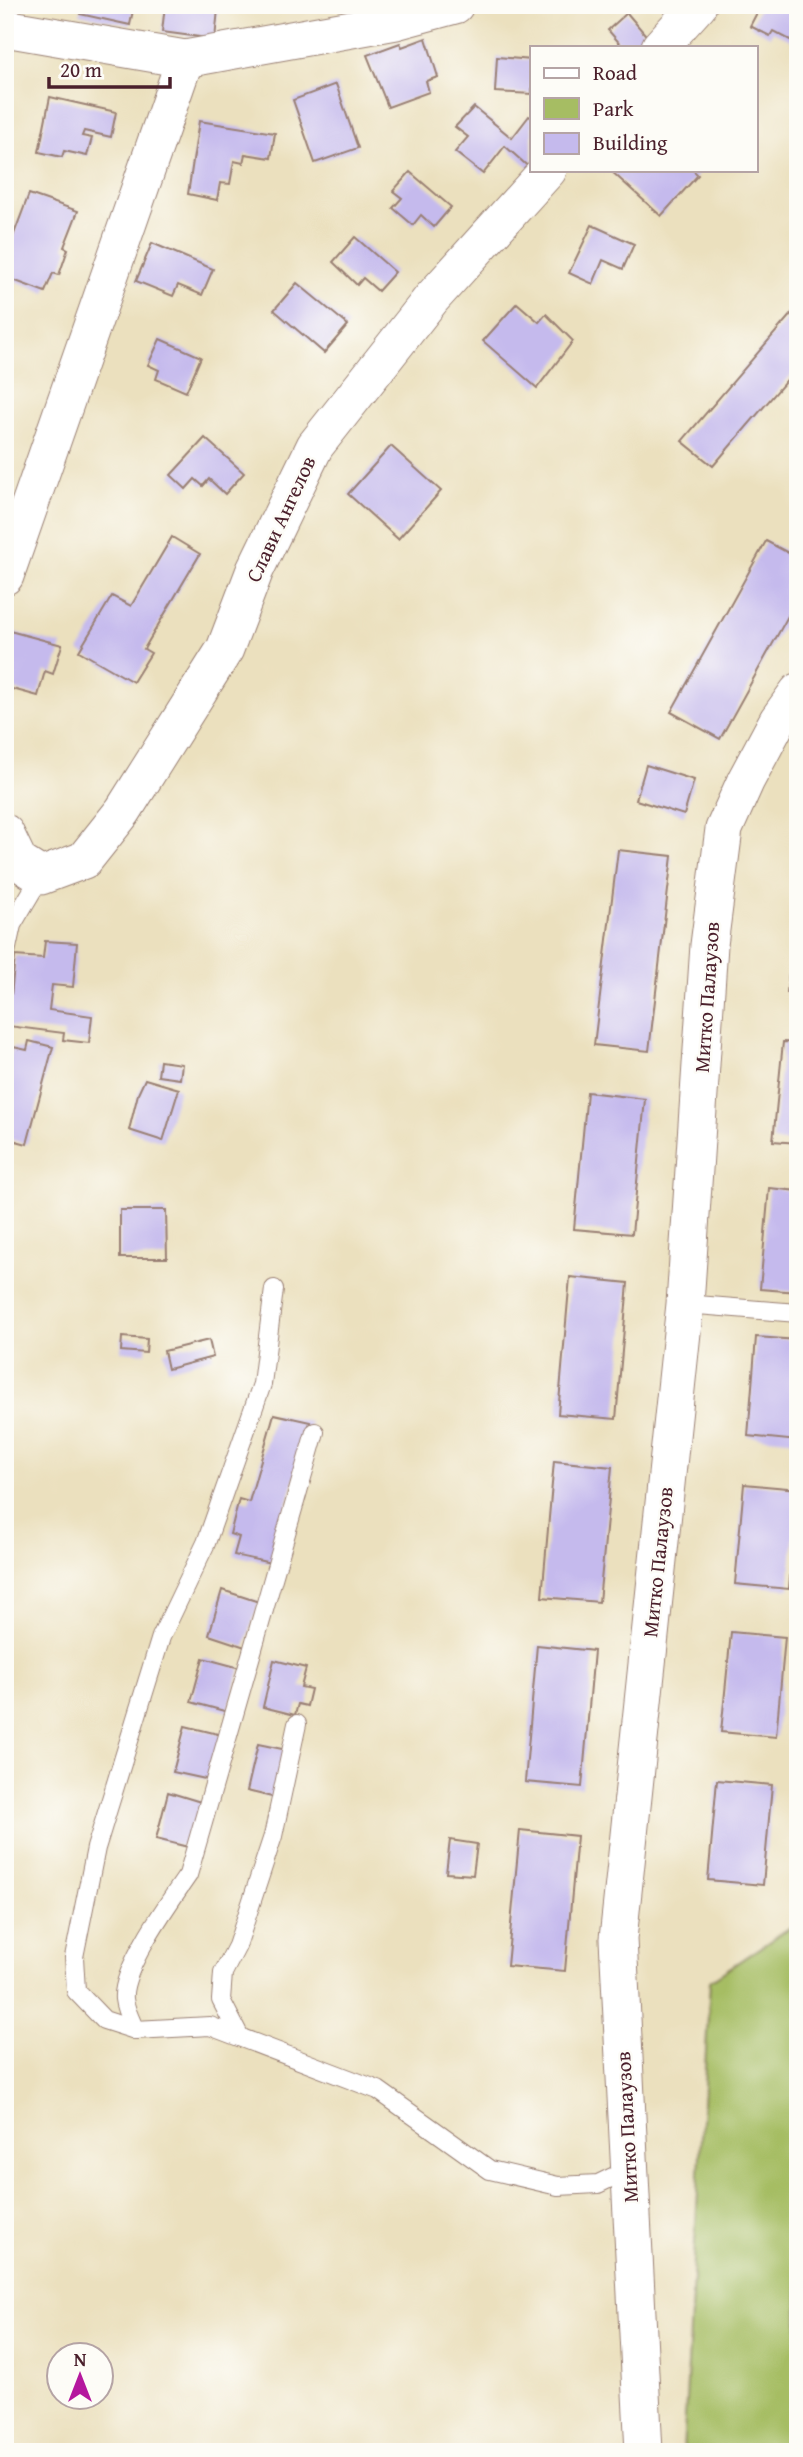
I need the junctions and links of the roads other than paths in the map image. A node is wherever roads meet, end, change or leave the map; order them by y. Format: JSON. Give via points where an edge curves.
{"nodes":[{"id":1,"x":455,"y":5,"type":"edge"},
{"id":2,"x":698,"y":5,"type":"edge"},
{"id":3,"x":5,"y":28,"type":"edge"},
{"id":4,"x":661,"y":46,"type":"edge"},
{"id":5,"x":185,"y":59,"type":"junction"},
{"id":6,"x":546,"y":172,"type":"edge"},
{"id":7,"x":5,"y":576,"type":"edge"},
{"id":8,"x":798,"y":692,"type":"edge"},
{"id":9,"x":5,"y":833,"type":"edge"},
{"id":10,"x":41,"y":876,"type":"junction"},
{"id":11,"x":5,"y":957,"type":"edge"},
{"id":12,"x":274,"y":1289,"type":"dead end"},
{"id":13,"x":685,"y":1304,"type":"junction"},
{"id":14,"x":798,"y":1313,"type":"edge"},
{"id":15,"x":315,"y":1432,"type":"dead end"},
{"id":16,"x":296,"y":1724,"type":"dead end"},
{"id":17,"x":135,"y":2030,"type":"junction"},
{"id":18,"x":239,"y":2035,"type":"junction"},
{"id":19,"x":629,"y":2169,"type":"junction"},
{"id":20,"x":644,"y":2452,"type":"edge"}],
"edges":[{"from":1,"to":5,"type":"street","via":[[396,21]]},
{"from":2,"to":4,"type":"street"},
{"from":3,"to":5,"type":"street"},
{"from":5,"to":7,"type":"street"},
{"from":6,"to":10,"type":"street","name":"Слави Ангелов","via":[[432,298],[315,446],[255,570],[225,649],[123,811],[84,860]]},
{"from":8,"to":13,"type":"street","name":"Митко Палаузов","via":[[778,720],[724,830],[709,946]]},
{"from":9,"to":10,"type":"street","via":[[19,863]]},
{"from":10,"to":11,"type":"lane","via":[[12,925]]},
{"from":12,"to":17,"type":"lane","via":[[262,1384],[206,1543],[161,1637],[96,1848],[74,1957],[76,1991],[104,2020]]},
{"from":13,"to":14,"type":"lane"},
{"from":13,"to":19,"type":"street","name":"Митко Палаузов","via":[[618,1939]]},
{"from":15,"to":17,"type":"lane","via":[[188,1875],[133,1963],[123,1998]]},
{"from":16,"to":18,"type":"lane","via":[[273,1836],[237,1945],[223,1973],[221,2000]]},
{"from":17,"to":18,"type":"lane","via":[[210,2026]]},
{"from":18,"to":19,"type":"lane","via":[[378,2091],[490,2170],[558,2186],[598,2184]]},
{"from":19,"to":20,"type":"street","name":"Митко Палаузов"}]}
